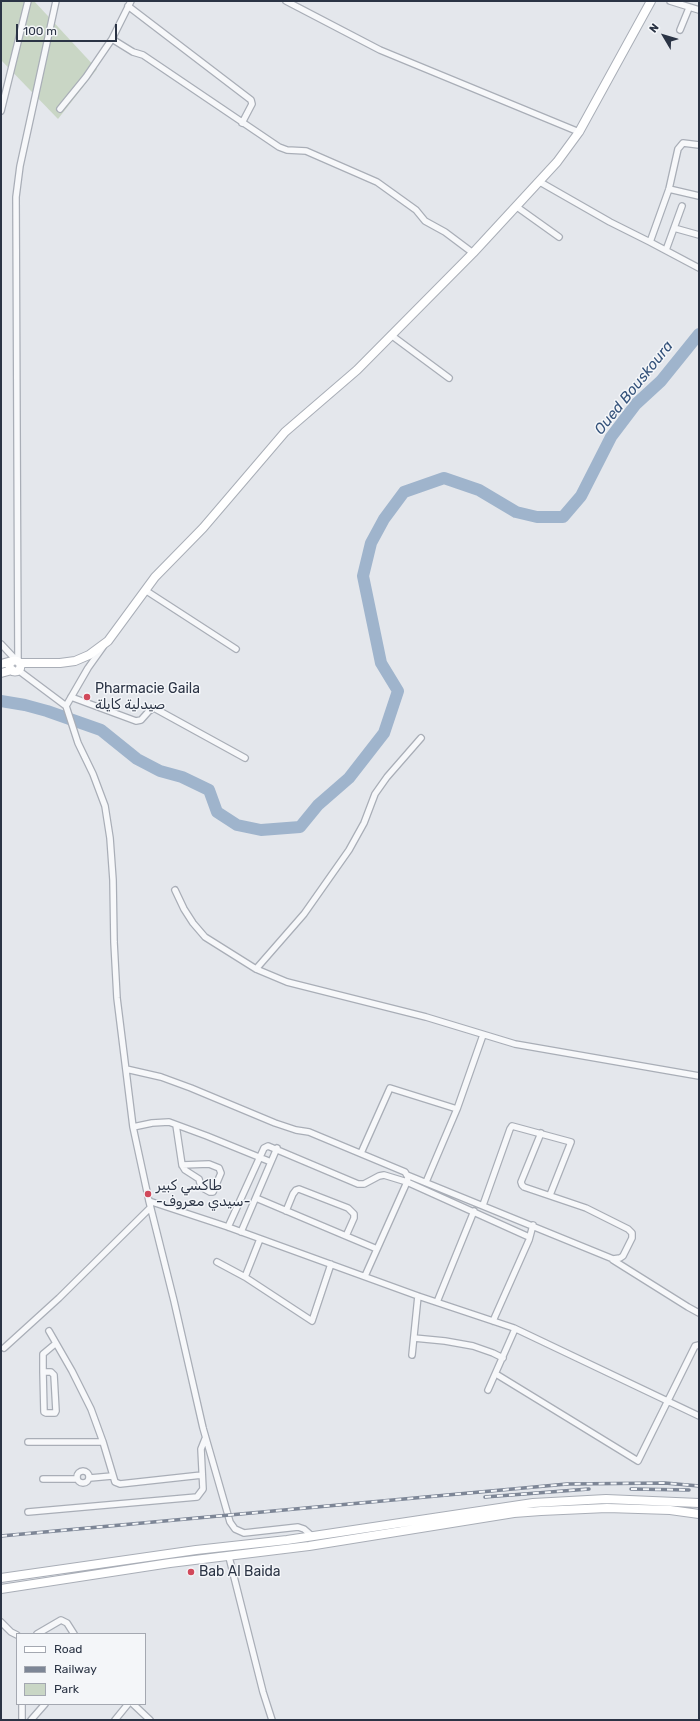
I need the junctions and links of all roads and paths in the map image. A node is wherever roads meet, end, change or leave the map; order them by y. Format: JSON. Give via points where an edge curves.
{"nodes":[{"id":1,"x":28,"y":1,"type":"edge"},
{"id":2,"x":56,"y":1,"type":"edge"},
{"id":3,"x":286,"y":1,"type":"edge"},
{"id":4,"x":651,"y":1,"type":"edge"},
{"id":5,"x":670,"y":1,"type":"edge"},
{"id":6,"x":130,"y":3,"type":"edge"},
{"id":7,"x":689,"y":8,"type":"junction"},
{"id":8,"x":699,"y":10,"type":"edge"},
{"id":9,"x":680,"y":30,"type":"dead end"},
{"id":10,"x":112,"y":39,"type":"junction"},
{"id":11,"x":60,"y":109,"type":"dead end"},
{"id":12,"x":1,"y":111,"type":"edge"},
{"id":13,"x":242,"y":123,"type":"junction"},
{"id":14,"x":579,"y":132,"type":"junction"},
{"id":15,"x":699,"y":145,"type":"edge"},
{"id":16,"x":540,"y":182,"type":"junction"},
{"id":17,"x":669,"y":189,"type":"junction"},
{"id":18,"x":699,"y":196,"type":"edge"},
{"id":19,"x":682,"y":206,"type":"dead end"},
{"id":20,"x":517,"y":207,"type":"junction"},
{"id":21,"x":674,"y":228,"type":"junction"},
{"id":22,"x":699,"y":235,"type":"edge"},
{"id":23,"x":559,"y":237,"type":"dead end"},
{"id":24,"x":650,"y":242,"type":"junction"},
{"id":25,"x":666,"y":250,"type":"junction"},
{"id":26,"x":473,"y":253,"type":"junction"},
{"id":27,"x":699,"y":268,"type":"edge"},
{"id":28,"x":391,"y":335,"type":"junction"},
{"id":29,"x":449,"y":378,"type":"dead end"},
{"id":30,"x":145,"y":590,"type":"junction"},
{"id":31,"x":108,"y":641,"type":"junction"},
{"id":32,"x":1,"y":644,"type":"edge"},
{"id":33,"x":236,"y":649,"type":"dead end"},
{"id":34,"x":1,"y":664,"type":"edge"},
{"id":35,"x":16,"y":664,"type":"junction"},
{"id":36,"x":1,"y":673,"type":"edge"},
{"id":37,"x":71,"y":697,"type":"junction"},
{"id":38,"x":66,"y":706,"type":"junction"},
{"id":39,"x":421,"y":738,"type":"dead end"},
{"id":40,"x":245,"y":758,"type":"dead end"},
{"id":41,"x":175,"y":890,"type":"dead end"},
{"id":42,"x":256,"y":969,"type":"junction"},
{"id":43,"x":483,"y":1034,"type":"junction"},
{"id":44,"x":126,"y":1070,"type":"junction"},
{"id":45,"x":699,"y":1076,"type":"edge"},
{"id":46,"x":457,"y":1109,"type":"junction"},
{"id":47,"x":176,"y":1125,"type":"junction"},
{"id":48,"x":133,"y":1127,"type":"junction"},
{"id":49,"x":541,"y":1133,"type":"junction"},
{"id":50,"x":277,"y":1148,"type":"junction"},
{"id":51,"x":361,"y":1153,"type":"junction"},
{"id":52,"x":259,"y":1158,"type":"junction"},
{"id":53,"x":271,"y":1162,"type":"junction"},
{"id":54,"x":182,"y":1165,"type":"junction"},
{"id":55,"x":407,"y":1175,"type":"junction"},
{"id":56,"x":407,"y":1182,"type":"junction"},
{"id":57,"x":426,"y":1182,"type":"junction"},
{"id":58,"x":433,"y":1185,"type":"junction"},
{"id":59,"x":429,"y":1192,"type":"junction"},
{"id":60,"x":550,"y":1195,"type":"junction"},
{"id":61,"x":256,"y":1198,"type":"junction"},
{"id":62,"x":149,"y":1201,"type":"junction"},
{"id":63,"x":483,"y":1205,"type":"junction"},
{"id":64,"x":150,"y":1208,"type":"junction"},
{"id":65,"x":286,"y":1211,"type":"junction"},
{"id":66,"x":474,"y":1211,"type":"junction"},
{"id":67,"x":533,"y":1225,"type":"junction"},
{"id":68,"x":228,"y":1227,"type":"junction"},
{"id":69,"x":242,"y":1232,"type":"junction"},
{"id":70,"x":346,"y":1236,"type":"junction"},
{"id":71,"x":529,"y":1237,"type":"junction"},
{"id":72,"x":260,"y":1239,"type":"junction"},
{"id":73,"x":377,"y":1249,"type":"junction"},
{"id":74,"x":613,"y":1259,"type":"junction"},
{"id":75,"x":217,"y":1262,"type":"dead end"},
{"id":76,"x":331,"y":1264,"type":"junction"},
{"id":77,"x":365,"y":1276,"type":"junction"},
{"id":78,"x":245,"y":1277,"type":"junction"},
{"id":79,"x":418,"y":1296,"type":"junction"},
{"id":80,"x":437,"y":1302,"type":"junction"},
{"id":81,"x":699,"y":1313,"type":"edge"},
{"id":82,"x":493,"y":1321,"type":"junction"},
{"id":83,"x":515,"y":1329,"type":"junction"},
{"id":84,"x":49,"y":1331,"type":"dead end"},
{"id":85,"x":414,"y":1338,"type":"junction"},
{"id":86,"x":56,"y":1344,"type":"junction"},
{"id":87,"x":699,"y":1345,"type":"edge"},
{"id":88,"x":4,"y":1348,"type":"dead end"},
{"id":89,"x":412,"y":1355,"type":"dead end"},
{"id":90,"x":503,"y":1358,"type":"junction"},
{"id":91,"x":43,"y":1372,"type":"junction"},
{"id":92,"x":496,"y":1374,"type":"junction"},
{"id":93,"x":488,"y":1390,"type":"dead end"},
{"id":94,"x":667,"y":1401,"type":"junction"},
{"id":95,"x":699,"y":1416,"type":"edge"},
{"id":96,"x":205,"y":1439,"type":"junction"},
{"id":97,"x":28,"y":1442,"type":"dead end"},
{"id":98,"x":103,"y":1442,"type":"junction"},
{"id":99,"x":202,"y":1475,"type":"junction"},
{"id":100,"x":112,"y":1476,"type":"junction"},
{"id":101,"x":43,"y":1479,"type":"dead end"},
{"id":102,"x":699,"y":1503,"type":"edge"},
{"id":103,"x":28,"y":1512,"type":"dead end"},
{"id":104,"x":699,"y":1514,"type":"edge"},
{"id":105,"x":312,"y":1536,"type":"junction"},
{"id":106,"x":229,"y":1557,"type":"junction"},
{"id":107,"x":1,"y":1578,"type":"edge"},
{"id":108,"x":1,"y":1589,"type":"edge"},
{"id":109,"x":1,"y":1622,"type":"edge"},
{"id":110,"x":39,"y":1633,"type":"edge"},
{"id":111,"x":73,"y":1633,"type":"edge"},
{"id":112,"x":16,"y":1634,"type":"edge"},
{"id":113,"x":22,"y":1705,"type":"edge"},
{"id":114,"x":44,"y":1705,"type":"edge"},
{"id":115,"x":127,"y":1705,"type":"edge"},
{"id":116,"x":134,"y":1705,"type":"edge"},
{"id":117,"x":22,"y":1720,"type":"edge"},
{"id":118,"x":31,"y":1720,"type":"edge"},
{"id":119,"x":115,"y":1720,"type":"edge"},
{"id":120,"x":150,"y":1720,"type":"edge"},
{"id":121,"x":272,"y":1720,"type":"edge"}],
"edges":[{"from":1,"to":12,"type":"street"},
{"from":2,"to":35,"type":"street","via":[[20,166],[16,197]]},
{"from":3,"to":14,"type":"street","via":[[380,50]]},
{"from":4,"to":14,"type":"street"},
{"from":5,"to":7,"type":"street"},
{"from":6,"to":10,"type":"street"},
{"from":6,"to":13,"type":"street","via":[[251,100],[252,104]]},
{"from":7,"to":8,"type":"street"},
{"from":7,"to":9,"type":"street"},
{"from":10,"to":11,"type":"street"},
{"from":10,"to":13,"type":"street","via":[[143,55]]},
{"from":13,"to":26,"type":"street","via":[[279,147],[306,152],[374,180]]},
{"from":14,"to":16,"type":"street"},
{"from":15,"to":17,"type":"street","via":[[683,144],[678,149]]},
{"from":16,"to":20,"type":"street"},
{"from":16,"to":24,"type":"street"},
{"from":17,"to":18,"type":"street"},
{"from":17,"to":24,"type":"street"},
{"from":19,"to":21,"type":"street"},
{"from":20,"to":23,"type":"street"},
{"from":20,"to":26,"type":"street"},
{"from":21,"to":22,"type":"street"},
{"from":21,"to":25,"type":"street"},
{"from":24,"to":25,"type":"street"},
{"from":25,"to":27,"type":"street"},
{"from":26,"to":28,"type":"street"},
{"from":28,"to":29,"type":"street"},
{"from":28,"to":30,"type":"street","via":[[349,377],[285,432],[203,528]]},
{"from":30,"to":31,"type":"street"},
{"from":30,"to":33,"type":"street"},
{"from":31,"to":35,"type":"street","via":[[89,655],[75,661]]},
{"from":31,"to":37,"type":"street"},
{"from":32,"to":35,"type":"street"},
{"from":34,"to":35,"type":"street"},
{"from":35,"to":36,"type":"street"},
{"from":35,"to":38,"type":"street"},
{"from":37,"to":38,"type":"street"},
{"from":37,"to":40,"type":"street","via":[[136,721],[141,720],[154,708]]},
{"from":38,"to":44,"type":"street","via":[[74,732],[97,784],[107,818],[113,880],[117,998]]},
{"from":39,"to":42,"type":"street","via":[[375,794],[364,823],[349,850],[304,914]]},
{"from":41,"to":42,"type":"street","via":[[184,909],[205,937]]},
{"from":42,"to":43,"type":"street","via":[[287,982],[426,1016]]},
{"from":43,"to":45,"type":"street","via":[[515,1044]]},
{"from":43,"to":46,"type":"street"},
{"from":44,"to":48,"type":"street"},
{"from":44,"to":51,"type":"street","via":[[161,1077],[275,1123],[309,1132]]},
{"from":46,"to":51,"type":"street","via":[[390,1088]]},
{"from":46,"to":57,"type":"street"},
{"from":47,"to":48,"type":"street","via":[[162,1122]]},
{"from":47,"to":52,"type":"street"},
{"from":47,"to":54,"type":"street"},
{"from":48,"to":62,"type":"street"},
{"from":49,"to":60,"type":"street","via":[[522,1185]]},
{"from":49,"to":60,"type":"street","via":[[571,1142]]},
{"from":49,"to":63,"type":"street","via":[[512,1126]]},
{"from":50,"to":52,"type":"street","via":[[266,1146]]},
{"from":50,"to":53,"type":"street"},
{"from":50,"to":56,"type":"street","via":[[358,1184],[384,1175]]},
{"from":51,"to":55,"type":"street"},
{"from":52,"to":53,"type":"street"},
{"from":52,"to":68,"type":"street"},
{"from":53,"to":61,"type":"street"},
{"from":54,"to":54,"type":"street","via":[[209,1164],[219,1168],[221,1173],[213,1192],[201,1187],[199,1179]]},
{"from":55,"to":56,"type":"street"},
{"from":55,"to":57,"type":"street"},
{"from":56,"to":59,"type":"street"},
{"from":56,"to":73,"type":"street"},
{"from":57,"to":58,"type":"street"},
{"from":58,"to":59,"type":"street"},
{"from":58,"to":63,"type":"street"},
{"from":59,"to":66,"type":"street"},
{"from":60,"to":74,"type":"street","via":[[586,1208],[628,1228],[632,1238],[623,1256]]},
{"from":61,"to":65,"type":"street"},
{"from":61,"to":69,"type":"street"},
{"from":62,"to":64,"type":"street"},
{"from":62,"to":68,"type":"street"},
{"from":63,"to":67,"type":"street"},
{"from":64,"to":88,"type":"street"},
{"from":64,"to":96,"type":"street","via":[[176,1308]]},
{"from":65,"to":70,"type":"street"},
{"from":65,"to":70,"type":"street","via":[[293,1194],[299,1189],[348,1208],[354,1214],[354,1218]]},
{"from":66,"to":71,"type":"street"},
{"from":66,"to":80,"type":"street"},
{"from":67,"to":71,"type":"street"},
{"from":67,"to":74,"type":"street"},
{"from":68,"to":69,"type":"street"},
{"from":69,"to":72,"type":"street"},
{"from":70,"to":73,"type":"street"},
{"from":71,"to":82,"type":"street"},
{"from":72,"to":76,"type":"street"},
{"from":72,"to":78,"type":"street"},
{"from":73,"to":77,"type":"street"},
{"from":74,"to":81,"type":"street"},
{"from":75,"to":78,"type":"street"},
{"from":76,"to":77,"type":"street"},
{"from":76,"to":78,"type":"street","via":[[312,1321]]},
{"from":77,"to":79,"type":"street"},
{"from":79,"to":80,"type":"street"},
{"from":79,"to":85,"type":"street"},
{"from":80,"to":82,"type":"street"},
{"from":82,"to":83,"type":"street"},
{"from":83,"to":90,"type":"street"},
{"from":83,"to":94,"type":"street"},
{"from":84,"to":86,"type":"street"},
{"from":85,"to":89,"type":"street"},
{"from":85,"to":90,"type":"street","via":[[473,1346]]},
{"from":86,"to":91,"type":"street","via":[[43,1354]]},
{"from":86,"to":98,"type":"street","via":[[84,1394]]},
{"from":87,"to":94,"type":"street","via":[[695,1346]]},
{"from":90,"to":92,"type":"street"},
{"from":91,"to":91,"type":"street","via":[[44,1412],[55,1413],[54,1375],[51,1372]]},
{"from":92,"to":93,"type":"street"},
{"from":92,"to":94,"type":"street","via":[[638,1461]]},
{"from":94,"to":95,"type":"street"},
{"from":96,"to":99,"type":"street","via":[[201,1449]]},
{"from":96,"to":105,"type":"street","via":[[223,1502],[234,1529],[247,1533],[298,1527]]},
{"from":97,"to":98,"type":"street"},
{"from":98,"to":100,"type":"street"},
{"from":99,"to":100,"type":"street","via":[[120,1484],[115,1482]]},
{"from":99,"to":103,"type":"street","via":[[203,1489],[197,1497]]},
{"from":100,"to":101,"type":"street","via":[[90,1478],[88,1472],[78,1472],[76,1480]]},
{"from":102,"to":105,"type":"street","via":[[613,1499],[540,1502]]},
{"from":104,"to":106,"type":"street","via":[[625,1508],[541,1511]]},
{"from":105,"to":107,"type":"street"},
{"from":106,"to":108,"type":"street","via":[[170,1563]]},
{"from":106,"to":121,"type":"street"},
{"from":109,"to":112,"type":"street"},
{"from":110,"to":111,"type":"street","via":[[61,1620],[67,1623]]},
{"from":113,"to":117,"type":"street"},
{"from":114,"to":118,"type":"street"},
{"from":115,"to":119,"type":"street"},
{"from":116,"to":120,"type":"street"}]}
